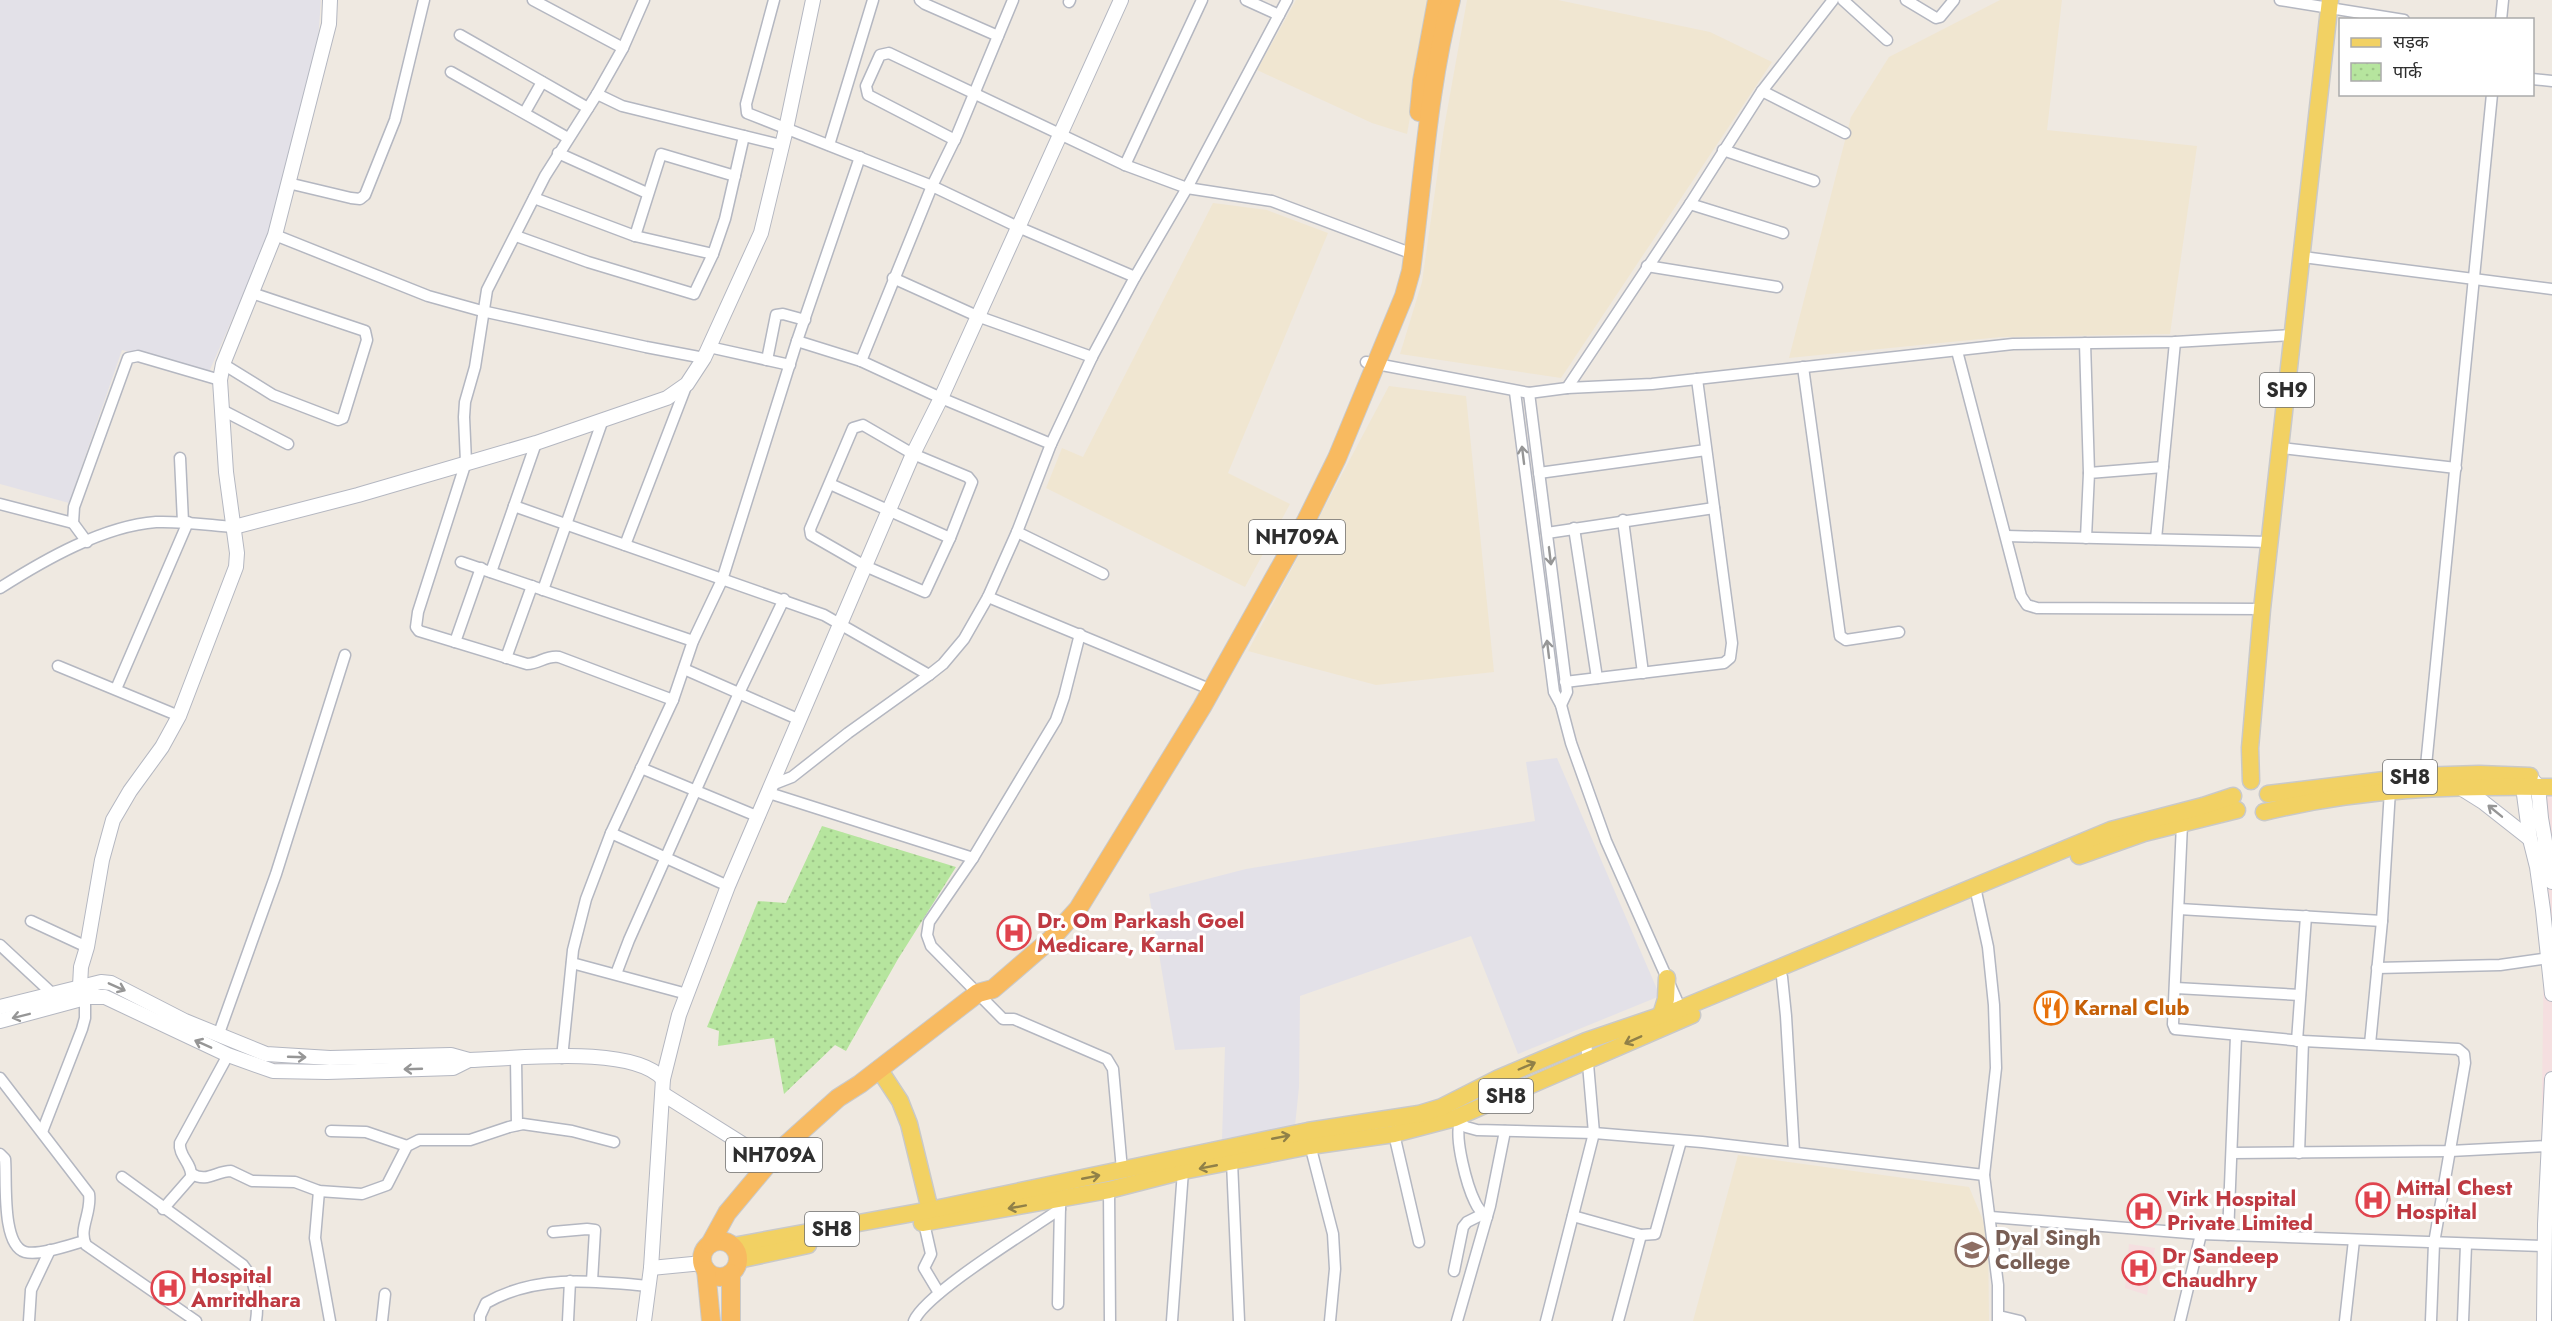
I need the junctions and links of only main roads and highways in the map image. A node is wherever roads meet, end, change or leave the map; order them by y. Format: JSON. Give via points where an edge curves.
{"nodes":[{"id":1,"x":1437,"y":0,"type":"edge"},
{"id":2,"x":1451,"y":0,"type":"edge"},
{"id":3,"x":2329,"y":4,"type":"edge"},
{"id":4,"x":1408,"y":253,"type":"junction"},
{"id":5,"x":2552,"y":776,"type":"edge"},
{"id":6,"x":2251,"y":781,"type":"junction"},
{"id":7,"x":2536,"y":784,"type":"edge"},
{"id":8,"x":2268,"y":794,"type":"junction"},
{"id":9,"x":2235,"y":803,"type":"junction"},
{"id":10,"x":2264,"y":812,"type":"junction"},
{"id":11,"x":1977,"y":892,"type":"junction"},
{"id":12,"x":1667,"y":978,"type":"road end"},
{"id":13,"x":1682,"y":1013,"type":"junction"},
{"id":14,"x":1661,"y":1015,"type":"junction"},
{"id":15,"x":879,"y":1070,"type":"junction"},
{"id":16,"x":1357,"y":1131,"type":"junction"},
{"id":17,"x":1259,"y":1149,"type":"junction"},
{"id":18,"x":1061,"y":1197,"type":"junction"},
{"id":19,"x":927,"y":1216,"type":"junction"},
{"id":20,"x":727,"y":1253,"type":"junction"},
{"id":21,"x":704,"y":1267,"type":"junction"},
{"id":22,"x":711,"y":1321,"type":"edge"},
{"id":23,"x":731,"y":1321,"type":"edge"}],
"edges":[{"from":1,"to":4,"type":"highway","number":"NH709A","via":[[1422,81]]},
{"from":2,"to":4,"type":"highway","number":"NH709A","via":[[1443,28]]},
{"from":3,"to":6,"type":"main road","number":"SH9","via":[[2262,609],[2250,748]]},
{"from":4,"to":15,"type":"highway","number":"NH709A","via":[[1371,364],[1298,513],[1206,688],[1072,898],[1045,929],[985,980],[978,993]]},
{"from":5,"to":7,"type":"main road","number":"SH8"},
{"from":6,"to":8,"type":"main road","via":[[2260,784]]},
{"from":6,"to":9,"type":"main road","number":"SH8","via":[[2241,784]]},
{"from":7,"to":8,"type":"main road","number":"SH8","via":[[2479,774],[2425,776]]},
{"from":7,"to":10,"type":"main road","number":"SH8","via":[[2390,790],[2313,800]]},
{"from":8,"to":10,"type":"main road"},
{"from":9,"to":10,"type":"main road","number":"SH8","via":[[2248,818]]},
{"from":9,"to":11,"type":"main road","number":"SH8"},
{"from":9,"to":11,"type":"main road","number":"SH8","via":[[2204,806],[2111,830]]},
{"from":11,"to":13,"type":"main road","number":"SH8"},
{"from":12,"to":14,"type":"main road"},
{"from":13,"to":14,"type":"main road","number":"SH8"},
{"from":13,"to":16,"type":"main road","number":"SH8","one_way":true,"via":[[1457,1120],[1394,1134]]},
{"from":16,"to":14,"type":"main road","number":"SH8","one_way":true,"via":[[1442,1107],[1586,1041]]},
{"from":15,"to":19,"type":"main road","via":[[900,1101],[909,1125]]},
{"from":15,"to":20,"type":"highway","number":"NH709A","via":[[838,1098],[772,1162],[727,1213]]},
{"from":16,"to":17,"type":"main road","number":"SH8"},
{"from":17,"to":18,"type":"main road","number":"SH8","one_way":true,"via":[[1232,1162]]},
{"from":18,"to":17,"type":"main road","number":"SH8","one_way":true,"via":[[1122,1170]]},
{"from":18,"to":19,"type":"main road","number":"SH8"},
{"from":19,"to":20,"type":"main road","number":"SH8"},
{"from":20,"to":21,"type":"highway","number":"NH709A","via":[[705,1250]]},
{"from":20,"to":21,"type":"highway","via":[[718,1277]]},
{"from":20,"to":23,"type":"highway","number":"NH709A"},
{"from":21,"to":22,"type":"highway","number":"NH709A"}]}
